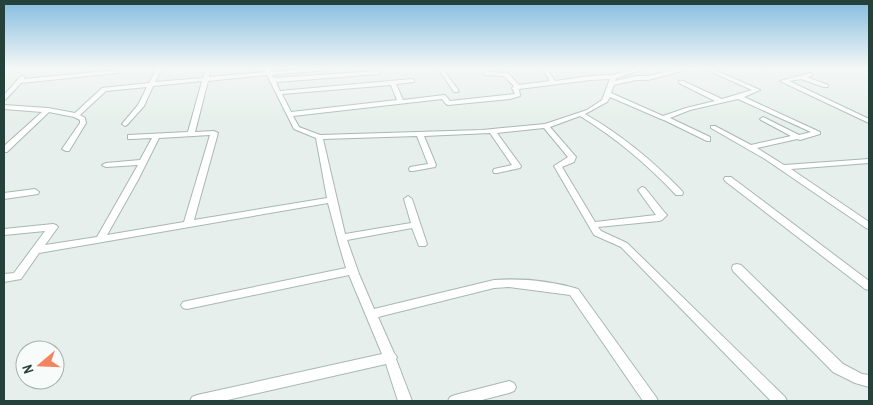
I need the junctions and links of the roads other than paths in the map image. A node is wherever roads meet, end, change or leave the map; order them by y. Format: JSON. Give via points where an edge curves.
{"nodes":[{"id":1,"x":14,"y":87,"type":"edge"},
{"id":2,"x":104,"y":87,"type":"edge"},
{"id":3,"x":149,"y":87,"type":"edge"},
{"id":4,"x":204,"y":87,"type":"edge"},
{"id":5,"x":276,"y":87,"type":"edge"},
{"id":6,"x":346,"y":87,"type":"edge"},
{"id":7,"x":395,"y":87,"type":"edge"},
{"id":8,"x":453,"y":87,"type":"edge"},
{"id":9,"x":518,"y":87,"type":"edge"},
{"id":10,"x":611,"y":87,"type":"edge"},
{"id":11,"x":691,"y":87,"type":"edge"},
{"id":12,"x":750,"y":87,"type":"edge"},
{"id":13,"x":796,"y":87,"type":"edge"},
{"id":14,"x":456,"y":91,"type":"dead end"},
{"id":15,"x":278,"y":94,"type":"junction"},
{"id":16,"x":609,"y":94,"type":"junction"},
{"id":17,"x":739,"y":97,"type":"junction"},
{"id":18,"x":4,"y":98,"type":"edge"},
{"id":19,"x":400,"y":101,"type":"junction"},
{"id":20,"x":721,"y":101,"type":"junction"},
{"id":21,"x":4,"y":107,"type":"edge"},
{"id":22,"x":48,"y":110,"type":"junction"},
{"id":23,"x":288,"y":114,"type":"junction"},
{"id":24,"x":580,"y":114,"type":"junction"},
{"id":25,"x":76,"y":115,"type":"junction"},
{"id":26,"x":666,"y":118,"type":"junction"},
{"id":27,"x":763,"y":119,"type":"dead end"},
{"id":28,"x":869,"y":121,"type":"edge"},
{"id":29,"x":126,"y":124,"type":"dead end"},
{"id":30,"x":546,"y":126,"type":"junction"},
{"id":31,"x":713,"y":127,"type":"dead end"},
{"id":32,"x":492,"y":130,"type":"junction"},
{"id":33,"x":191,"y":134,"type":"junction"},
{"id":34,"x":420,"y":134,"type":"junction"},
{"id":35,"x":131,"y":137,"type":"dead end"},
{"id":36,"x":156,"y":137,"type":"junction"},
{"id":37,"x":319,"y":137,"type":"junction"},
{"id":38,"x":800,"y":138,"type":"junction"},
{"id":39,"x":707,"y":139,"type":"dead end"},
{"id":40,"x":752,"y":147,"type":"junction"},
{"id":41,"x":66,"y":149,"type":"dead end"},
{"id":42,"x":4,"y":150,"type":"edge"},
{"id":43,"x":869,"y":161,"type":"edge"},
{"id":44,"x":143,"y":162,"type":"junction"},
{"id":45,"x":106,"y":165,"type":"dead end"},
{"id":46,"x":783,"y":167,"type":"junction"},
{"id":47,"x":413,"y":169,"type":"dead end"},
{"id":48,"x":497,"y":171,"type":"dead end"},
{"id":49,"x":728,"y":179,"type":"dead end"},
{"id":50,"x":642,"y":190,"type":"dead end"},
{"id":51,"x":35,"y":192,"type":"dead end"},
{"id":52,"x":679,"y":193,"type":"dead end"},
{"id":53,"x":4,"y":196,"type":"edge"},
{"id":54,"x":331,"y":200,"type":"junction"},
{"id":55,"x":408,"y":200,"type":"dead end"},
{"id":56,"x":188,"y":224,"type":"junction"},
{"id":57,"x":415,"y":225,"type":"junction"},
{"id":58,"x":592,"y":225,"type":"junction"},
{"id":59,"x":869,"y":226,"type":"edge"},
{"id":60,"x":4,"y":232,"type":"edge"},
{"id":61,"x":342,"y":238,"type":"junction"},
{"id":62,"x":100,"y":239,"type":"junction"},
{"id":63,"x":422,"y":244,"type":"dead end"},
{"id":64,"x":37,"y":250,"type":"junction"},
{"id":65,"x":737,"y":268,"type":"dead end"},
{"id":66,"x":354,"y":270,"type":"junction"},
{"id":67,"x":4,"y":278,"type":"edge"},
{"id":68,"x":869,"y":286,"type":"edge"},
{"id":69,"x":187,"y":305,"type":"dead end"},
{"id":70,"x":371,"y":314,"type":"junction"},
{"id":71,"x":391,"y":357,"type":"junction"},
{"id":72,"x":869,"y":381,"type":"edge"},
{"id":73,"x":508,"y":388,"type":"dead end"},
{"id":74,"x":197,"y":401,"type":"edge"},
{"id":75,"x":405,"y":401,"type":"edge"},
{"id":76,"x":455,"y":401,"type":"edge"},
{"id":77,"x":651,"y":401,"type":"edge"},
{"id":78,"x":780,"y":401,"type":"edge"}],
"edges":[{"from":1,"to":18,"type":"street"},
{"from":2,"to":25,"type":"street"},
{"from":3,"to":29,"type":"street"},
{"from":4,"to":33,"type":"street"},
{"from":5,"to":15,"type":"street"},
{"from":6,"to":15,"type":"street"},
{"from":7,"to":19,"type":"street"},
{"from":8,"to":14,"type":"street"},
{"from":9,"to":19,"type":"street","via":[[515,88],[518,94],[510,97],[448,102],[444,97]]},
{"from":10,"to":16,"type":"street"},
{"from":11,"to":20,"type":"street"},
{"from":12,"to":17,"type":"street","via":[[757,90]]},
{"from":13,"to":28,"type":"street"},
{"from":15,"to":23,"type":"street"},
{"from":16,"to":24,"type":"street","via":[[605,101]]},
{"from":16,"to":26,"type":"street"},
{"from":17,"to":20,"type":"street"},
{"from":17,"to":38,"type":"street","via":[[818,133]]},
{"from":19,"to":23,"type":"street"},
{"from":20,"to":26,"type":"street"},
{"from":21,"to":22,"type":"street"},
{"from":22,"to":25,"type":"street"},
{"from":22,"to":42,"type":"street"},
{"from":23,"to":37,"type":"street","via":[[296,128]]},
{"from":24,"to":30,"type":"street"},
{"from":24,"to":52,"type":"street","via":[[634,149]]},
{"from":25,"to":41,"type":"street","via":[[83,119],[83,123]]},
{"from":26,"to":39,"type":"street"},
{"from":27,"to":38,"type":"street"},
{"from":30,"to":32,"type":"street"},
{"from":30,"to":58,"type":"street","via":[[572,158],[558,166]]},
{"from":31,"to":40,"type":"street"},
{"from":32,"to":34,"type":"street"},
{"from":32,"to":48,"type":"street","via":[[517,166]]},
{"from":33,"to":36,"type":"street"},
{"from":33,"to":56,"type":"street","via":[[214,133]]},
{"from":34,"to":37,"type":"street"},
{"from":34,"to":47,"type":"street","via":[[432,165]]},
{"from":35,"to":36,"type":"street"},
{"from":36,"to":44,"type":"street"},
{"from":37,"to":54,"type":"street"},
{"from":38,"to":40,"type":"street"},
{"from":40,"to":46,"type":"street"},
{"from":43,"to":46,"type":"street"},
{"from":44,"to":45,"type":"street"},
{"from":44,"to":62,"type":"street"},
{"from":46,"to":59,"type":"street"},
{"from":49,"to":68,"type":"street"},
{"from":50,"to":58,"type":"street","via":[[662,215],[659,218]]},
{"from":51,"to":53,"type":"street"},
{"from":54,"to":56,"type":"street"},
{"from":54,"to":61,"type":"street"},
{"from":55,"to":57,"type":"street"},
{"from":56,"to":62,"type":"street"},
{"from":57,"to":61,"type":"street"},
{"from":57,"to":63,"type":"street"},
{"from":58,"to":78,"type":"street","via":[[601,236],[624,245]]},
{"from":60,"to":64,"type":"street","via":[[53,227]]},
{"from":61,"to":66,"type":"street"},
{"from":62,"to":64,"type":"street"},
{"from":64,"to":67,"type":"street","via":[[17,276]]},
{"from":65,"to":72,"type":"street","via":[[838,368]]},
{"from":66,"to":69,"type":"street"},
{"from":66,"to":70,"type":"street"},
{"from":70,"to":71,"type":"street"},
{"from":70,"to":77,"type":"street","via":[[494,284],[519,283],[574,292]]},
{"from":71,"to":74,"type":"street"},
{"from":71,"to":75,"type":"street"},
{"from":73,"to":76,"type":"street"}]}
